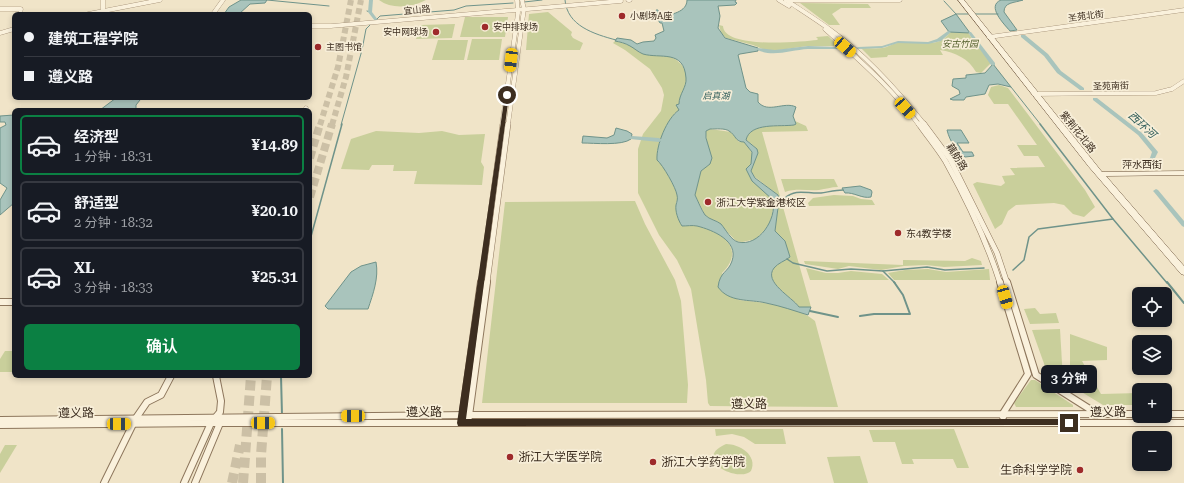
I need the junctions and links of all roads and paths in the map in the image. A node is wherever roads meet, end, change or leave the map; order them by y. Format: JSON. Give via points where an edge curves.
{"nodes":[{"id":1,"x":103,"y":0,"type":"edge"},
{"id":2,"x":160,"y":0,"type":"edge"},
{"id":3,"x":223,"y":0,"type":"edge"},
{"id":4,"x":517,"y":0,"type":"edge"},
{"id":5,"x":522,"y":0,"type":"edge"},
{"id":6,"x":779,"y":0,"type":"edge"},
{"id":7,"x":786,"y":0,"type":"edge"},
{"id":8,"x":900,"y":0,"type":"edge"},
{"id":9,"x":961,"y":0,"type":"edge"},
{"id":10,"x":621,"y":1,"type":"edge"},
{"id":11,"x":0,"y":9,"type":"edge"},
{"id":12,"x":521,"y":9,"type":"junction"},
{"id":13,"x":1184,"y":10,"type":"edge"},
{"id":14,"x":20,"y":12,"type":"edge"},
{"id":15,"x":103,"y":12,"type":"edge"},
{"id":16,"x":107,"y":12,"type":"edge"},
{"id":17,"x":214,"y":12,"type":"edge"},
{"id":18,"x":312,"y":26,"type":"edge"},
{"id":19,"x":12,"y":30,"type":"edge"},
{"id":20,"x":0,"y":33,"type":"edge"},
{"id":21,"x":989,"y":37,"type":"junction"},
{"id":22,"x":1184,"y":81,"type":"edge"},
{"id":23,"x":1034,"y":94,"type":"junction"},
{"id":24,"x":1184,"y":174,"type":"edge"},
{"id":25,"x":1102,"y":176,"type":"junction"},
{"id":26,"x":1160,"y":176,"type":"junction"},
{"id":27,"x":1184,"y":179,"type":"edge"},
{"id":28,"x":1184,"y":272,"type":"edge"},
{"id":29,"x":0,"y":302,"type":"edge"},
{"id":30,"x":12,"y":302,"type":"edge"},
{"id":31,"x":170,"y":378,"type":"edge"},
{"id":32,"x":216,"y":378,"type":"edge"},
{"id":33,"x":1096,"y":414,"type":"junction"},
{"id":34,"x":1132,"y":414,"type":"edge"},
{"id":35,"x":1172,"y":414,"type":"edge"},
{"id":36,"x":1184,"y":414,"type":"edge"},
{"id":37,"x":466,"y":415,"type":"junction"},
{"id":38,"x":1002,"y":415,"type":"junction"},
{"id":39,"x":554,"y":419,"type":"junction"},
{"id":40,"x":0,"y":420,"type":"edge"},
{"id":41,"x":135,"y":421,"type":"junction"},
{"id":42,"x":216,"y":422,"type":"junction"},
{"id":43,"x":1100,"y":422,"type":"junction"},
{"id":44,"x":1184,"y":422,"type":"edge"},
{"id":45,"x":465,"y":423,"type":"junction"},
{"id":46,"x":1006,"y":423,"type":"junction"},
{"id":47,"x":0,"y":425,"type":"edge"},
{"id":48,"x":104,"y":483,"type":"edge"},
{"id":49,"x":184,"y":483,"type":"edge"},
{"id":50,"x":195,"y":483,"type":"edge"}],
"edges":[{"from":1,"to":15,"type":"street"},
{"from":2,"to":16,"type":"street"},
{"from":3,"to":17,"type":"street"},
{"from":4,"to":12,"type":"street"},
{"from":5,"to":12,"type":"street"},
{"from":6,"to":38,"type":"street","name":"藕舫路","via":[[827,31],[872,71],[912,115],[945,161],[995,267],[1028,374]]},
{"from":7,"to":8,"type":"street"},
{"from":7,"to":33,"type":"street","name":"藕舫路","via":[[833,31],[871,64],[910,106],[950,159],[996,253],[1036,375]]},
{"from":9,"to":21,"type":"main road","name":"紫荆花北路"},
{"from":10,"to":12,"type":"street","name":"宜山路"},
{"from":11,"to":14,"type":"street","via":[[21,9]]},
{"from":12,"to":18,"type":"street","name":"宜山路"},
{"from":12,"to":37,"type":"street"},
{"from":13,"to":21,"type":"street","name":"圣苑北街"},
{"from":19,"to":20,"type":"street"},
{"from":21,"to":23,"type":"main road","name":"紫荆花北路"},
{"from":22,"to":23,"type":"street","name":"圣苑南街","via":[[1172,89],[1156,93]]},
{"from":23,"to":25,"type":"main road","name":"紫荆花北路"},
{"from":24,"to":26,"type":"main road","name":"萍水西街"},
{"from":25,"to":26,"type":"main road","name":"萍水西街"},
{"from":25,"to":28,"type":"main road","name":"紫荆花北路"},
{"from":26,"to":27,"type":"main road","name":"萍水西街"},
{"from":29,"to":30,"type":"street"},
{"from":31,"to":41,"type":"street","via":[[161,396],[147,402]]},
{"from":32,"to":42,"type":"street","via":[[222,400]]},
{"from":33,"to":34,"type":"street","name":"遵义路"},
{"from":33,"to":38,"type":"street","name":"遵义路"},
{"from":33,"to":43,"type":"street"},
{"from":35,"to":36,"type":"street"},
{"from":37,"to":39,"type":"street","name":"遵义路"},
{"from":37,"to":42,"type":"street","name":"遵义路"},
{"from":37,"to":45,"type":"street"},
{"from":38,"to":39,"type":"street","name":"遵义路"},
{"from":38,"to":46,"type":"street"},
{"from":39,"to":45,"type":"street","name":"遵义路"},
{"from":39,"to":46,"type":"street","name":"遵义路"},
{"from":40,"to":41,"type":"street","name":"遵义路"},
{"from":41,"to":42,"type":"street","name":"遵义路"},
{"from":41,"to":47,"type":"street","name":"遵义路"},
{"from":41,"to":48,"type":"street"},
{"from":42,"to":45,"type":"street","name":"遵义路"},
{"from":42,"to":49,"type":"street"},
{"from":42,"to":50,"type":"street"},
{"from":43,"to":44,"type":"street","name":"遵义路"},
{"from":43,"to":46,"type":"street","name":"遵义路"}]}
